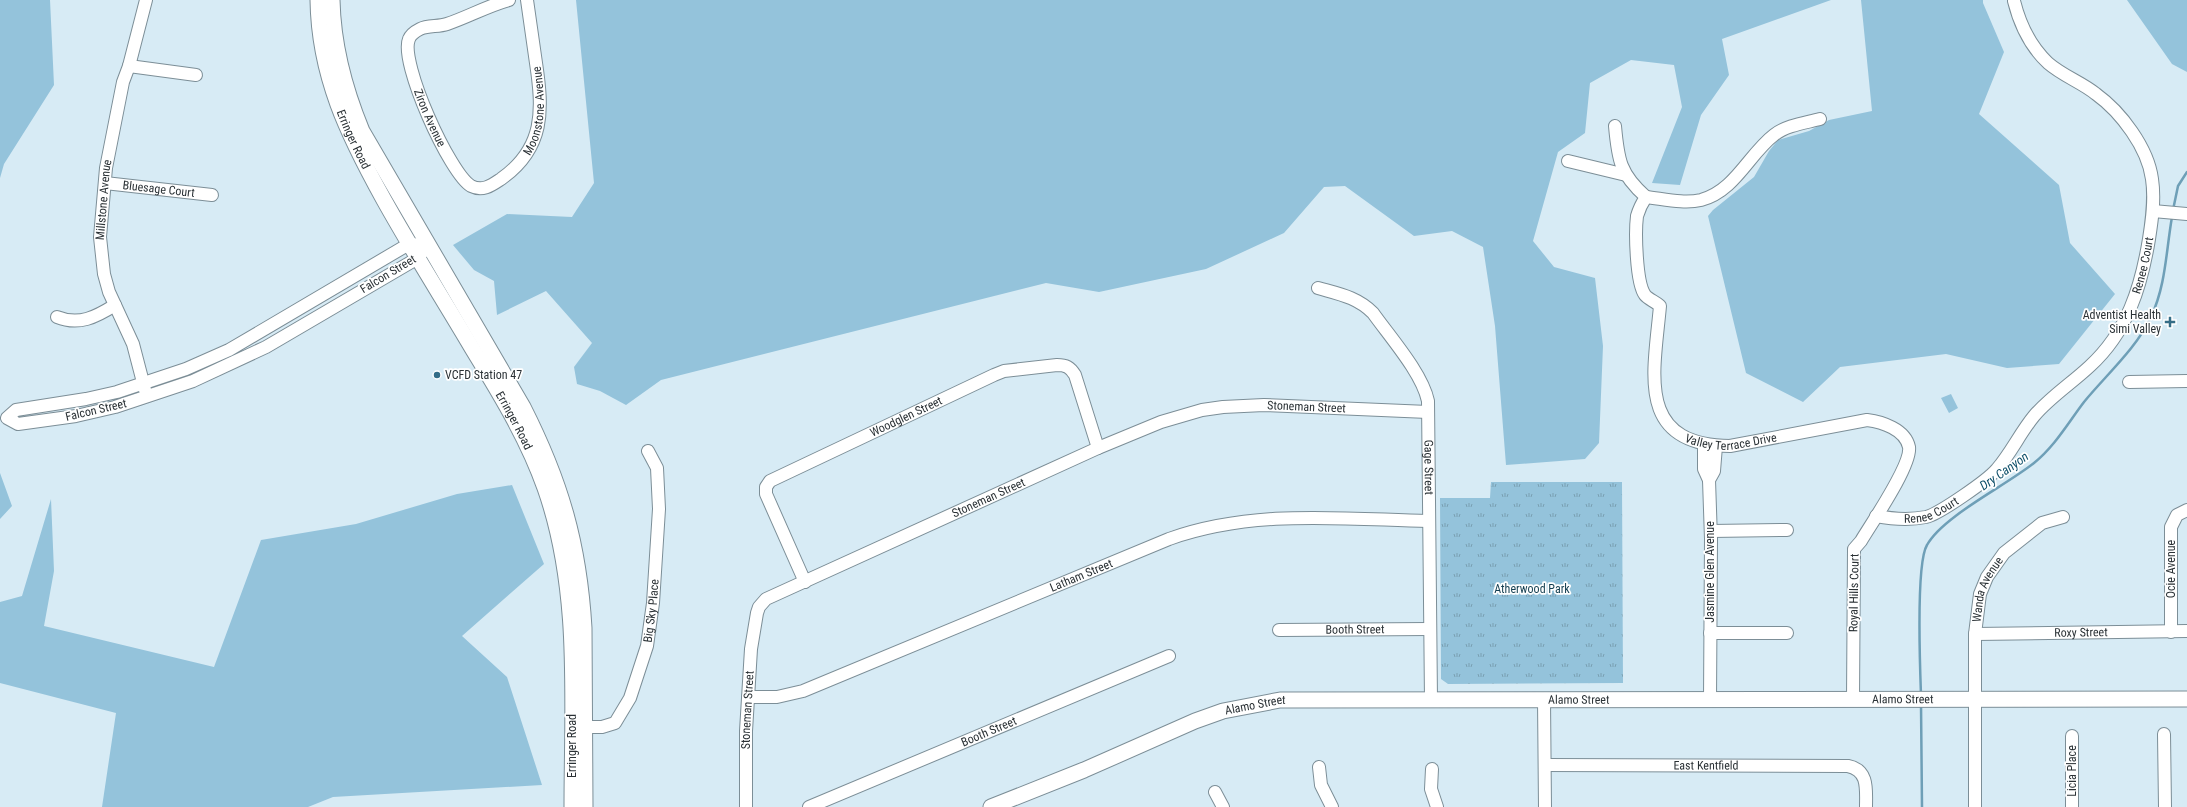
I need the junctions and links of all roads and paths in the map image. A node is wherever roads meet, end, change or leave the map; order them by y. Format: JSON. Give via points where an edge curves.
{"nodes":[{"id":1,"x":146,"y":0,"type":"edge"},
{"id":2,"x":318,"y":0,"type":"edge"},
{"id":3,"x":332,"y":0,"type":"edge"},
{"id":4,"x":509,"y":0,"type":"edge"},
{"id":5,"x":527,"y":0,"type":"edge"},
{"id":6,"x":2014,"y":1,"type":"dead end"},
{"id":7,"x":129,"y":66,"type":"junction"},
{"id":8,"x":196,"y":75,"type":"dead end"},
{"id":9,"x":1820,"y":119,"type":"dead end"},
{"id":10,"x":1615,"y":126,"type":"dead end"},
{"id":11,"x":1568,"y":161,"type":"dead end"},
{"id":12,"x":1626,"y":175,"type":"junction"},
{"id":13,"x":105,"y":183,"type":"junction"},
{"id":14,"x":473,"y":187,"type":"joint"},
{"id":15,"x":212,"y":195,"type":"dead end"},
{"id":16,"x":1646,"y":197,"type":"junction"},
{"id":17,"x":2154,"y":211,"type":"junction"},
{"id":18,"x":2186,"y":214,"type":"edge"},
{"id":19,"x":409,"y":244,"type":"junction"},
{"id":20,"x":428,"y":245,"type":"junction"},
{"id":21,"x":418,"y":258,"type":"junction"},
{"id":22,"x":1318,"y":288,"type":"dead end"},
{"id":23,"x":115,"y":305,"type":"junction"},
{"id":24,"x":56,"y":317,"type":"dead end"},
{"id":25,"x":2187,"y":381,"type":"edge"},
{"id":26,"x":2129,"y":382,"type":"dead end"},
{"id":27,"x":144,"y":383,"type":"junction"},
{"id":28,"x":147,"y":397,"type":"junction"},
{"id":29,"x":1428,"y":412,"type":"junction"},
{"id":30,"x":1710,"y":445,"type":"junction"},
{"id":31,"x":1098,"y":448,"type":"junction"},
{"id":32,"x":648,"y":451,"type":"dead end"},
{"id":33,"x":1908,"y":452,"type":"joint"},
{"id":34,"x":2185,"y":510,"type":"edge"},
{"id":35,"x":1876,"y":516,"type":"junction"},
{"id":36,"x":2063,"y":516,"type":"dead end"},
{"id":37,"x":1428,"y":521,"type":"junction"},
{"id":38,"x":1787,"y":530,"type":"dead end"},
{"id":39,"x":1711,"y":531,"type":"junction"},
{"id":40,"x":805,"y":582,"type":"junction"},
{"id":41,"x":1430,"y":629,"type":"junction"},
{"id":42,"x":1280,"y":630,"type":"dead end"},
{"id":43,"x":2187,"y":631,"type":"edge"},
{"id":44,"x":2171,"y":632,"type":"junction"},
{"id":45,"x":1710,"y":633,"type":"junction"},
{"id":46,"x":1787,"y":633,"type":"dead end"},
{"id":47,"x":1975,"y":634,"type":"junction"},
{"id":48,"x":1169,"y":656,"type":"dead end"},
{"id":49,"x":748,"y":697,"type":"junction"},
{"id":50,"x":1853,"y":699,"type":"junction"},
{"id":51,"x":1974,"y":699,"type":"junction"},
{"id":52,"x":1431,"y":700,"type":"junction"},
{"id":53,"x":1544,"y":700,"type":"junction"},
{"id":54,"x":1710,"y":700,"type":"junction"},
{"id":55,"x":2187,"y":700,"type":"edge"},
{"id":56,"x":579,"y":727,"type":"junction"},
{"id":57,"x":2164,"y":734,"type":"dead end"},
{"id":58,"x":2072,"y":736,"type":"dead end"},
{"id":59,"x":1545,"y":765,"type":"junction"},
{"id":60,"x":1319,"y":767,"type":"dead end"},
{"id":61,"x":1432,"y":769,"type":"dead end"},
{"id":62,"x":1215,"y":792,"type":"dead end"},
{"id":63,"x":1007,"y":804,"type":"edge"},
{"id":64,"x":572,"y":807,"type":"edge"},
{"id":65,"x":585,"y":807,"type":"edge"},
{"id":66,"x":746,"y":807,"type":"edge"},
{"id":67,"x":809,"y":807,"type":"edge"},
{"id":68,"x":991,"y":807,"type":"edge"},
{"id":69,"x":1223,"y":807,"type":"edge"},
{"id":70,"x":1332,"y":807,"type":"edge"},
{"id":71,"x":1437,"y":807,"type":"edge"},
{"id":72,"x":1545,"y":807,"type":"edge"},
{"id":73,"x":1866,"y":807,"type":"edge"},
{"id":74,"x":1975,"y":807,"type":"edge"},
{"id":75,"x":2072,"y":807,"type":"edge"},
{"id":76,"x":2165,"y":807,"type":"edge"}],
"edges":[{"from":1,"to":7,"type":"street","name":"Millstone Avenue"},
{"from":2,"to":19,"type":"main road","name":"Erringer Road","via":[[325,59],[336,101],[356,150]]},
{"from":3,"to":20,"type":"main road","name":"Erringer Road","via":[[335,38],[352,108],[379,162]]},
{"from":4,"to":14,"type":"street","name":"Ziron Avenue","via":[[444,25],[422,28],[414,32],[409,39],[409,62],[428,117],[467,183]]},
{"from":5,"to":14,"type":"street","name":"Moonstone Avenue","via":[[541,103],[536,135],[519,163],[507,174],[490,187]]},
{"from":6,"to":17,"type":"street","name":"Renee Court","via":[[2023,29],[2039,53],[2062,73],[2106,102],[2138,141],[2149,165]]},
{"from":7,"to":8,"type":"street"},
{"from":7,"to":13,"type":"street","name":"Millstone Avenue","via":[[123,82]]},
{"from":9,"to":16,"type":"street","via":[[1796,125],[1774,135],[1739,175],[1709,197],[1688,202]]},
{"from":10,"to":12,"type":"street","via":[[1617,150]]},
{"from":11,"to":12,"type":"street"},
{"from":12,"to":16,"type":"street"},
{"from":13,"to":15,"type":"street","name":"Bluesage Court"},
{"from":13,"to":23,"type":"street","name":"Millstone Avenue","via":[[100,237],[101,256],[104,274]]},
{"from":16,"to":30,"type":"street","name":"Valley Terrace Drive","via":[[1637,216],[1636,241],[1640,285],[1646,296],[1660,306],[1653,382],[1657,406],[1666,422],[1681,434],[1697,443]]},
{"from":17,"to":18,"type":"street"},
{"from":17,"to":35,"type":"street","name":"Renee Court","via":[[2144,270],[2134,304],[2125,322],[2095,362],[2033,417],[1996,471],[1974,489],[1927,517],[1891,519]]},
{"from":19,"to":20,"type":"street","name":"Falcon Street"},
{"from":19,"to":21,"type":"main road","name":"Erringer Road"},
{"from":19,"to":27,"type":"street","name":"Falcon Street","via":[[228,350],[186,369]]},
{"from":20,"to":21,"type":"street","name":"Falcon Street"},
{"from":20,"to":56,"type":"main road","name":"Erringer Road","via":[[523,407],[543,446],[559,486],[575,544],[583,601]]},
{"from":21,"to":28,"type":"street","name":"Falcon Street","via":[[246,357],[193,381]]},
{"from":21,"to":56,"type":"main road","name":"Erringer Road","via":[[515,418],[545,488],[559,538],[570,601]]},
{"from":22,"to":29,"type":"street","name":"Gage Street","via":[[1356,299],[1373,313],[1422,384],[1428,402]]},
{"from":23,"to":24,"type":"street","via":[[85,320],[68,322]]},
{"from":23,"to":27,"type":"street","name":"Millstone Avenue","via":[[126,325]]},
{"from":25,"to":26,"type":"street"},
{"from":27,"to":28,"type":"street","name":"Millstone Avenue"},
{"from":27,"to":28,"type":"street","name":"Falcon Street","via":[[86,399],[16,410],[7,418],[18,424],[76,416]]},
{"from":29,"to":31,"type":"street","name":"Stoneman Street","via":[[1264,405],[1224,407],[1161,422]]},
{"from":29,"to":37,"type":"street","name":"Gage Street"},
{"from":30,"to":33,"type":"street","name":"Valley Terrace Drive","via":[[1730,446],[1867,420],[1885,424],[1899,432],[1906,440]]},
{"from":30,"to":39,"type":"street","name":"Jasmine Glen Avenue","via":[[1704,469],[1709,480]]},
{"from":31,"to":40,"type":"street","name":"Stoneman Street"},
{"from":31,"to":40,"type":"street","name":"Woodglen Street","via":[[1071,369],[1057,365],[1004,371],[994,375],[770,481],[766,487],[766,494]]},
{"from":32,"to":56,"type":"street","name":"Big Sky Place","via":[[657,468],[659,509],[653,603],[647,646],[630,698],[619,718],[610,725]]},
{"from":33,"to":35,"type":"street","name":"Royal Hills Court","via":[[1897,482]]},
{"from":34,"to":44,"type":"street","name":"Ocie Avenue","via":[[2174,518],[2171,527]]},
{"from":35,"to":50,"type":"street","name":"Royal Hills Court","via":[[1854,549]]},
{"from":36,"to":47,"type":"street","name":"Wanda Avenue","via":[[2042,523],[2014,544],[1996,562],[1986,577],[1980,594]]},
{"from":37,"to":41,"type":"street","name":"Gage Street"},
{"from":37,"to":49,"type":"street","name":"Latham Street","via":[[1278,518],[1212,526],[1169,539],[803,690],[777,697]]},
{"from":38,"to":39,"type":"street"},
{"from":39,"to":45,"type":"street","name":"Jasmine Glen Avenue"},
{"from":40,"to":49,"type":"street","name":"Stoneman Street","via":[[766,599],[759,607],[751,649]]},
{"from":41,"to":42,"type":"street","name":"Booth Street"},
{"from":41,"to":52,"type":"street","name":"Gage Street"},
{"from":43,"to":44,"type":"street","name":"Roxy Street"},
{"from":44,"to":47,"type":"street","name":"Roxy Street"},
{"from":45,"to":46,"type":"street"},
{"from":45,"to":54,"type":"street","name":"Jasmine Glen Avenue"},
{"from":47,"to":51,"type":"street","name":"Wanda Avenue"},
{"from":48,"to":67,"type":"street","name":"Booth Street"},
{"from":49,"to":66,"type":"street","name":"Stoneman Street"},
{"from":50,"to":51,"type":"main road","name":"Alamo Street"},
{"from":50,"to":54,"type":"main road","name":"Alamo Street"},
{"from":51,"to":55,"type":"main road","name":"Alamo Street"},
{"from":51,"to":74,"type":"street","name":"Wanda Avenue"},
{"from":52,"to":53,"type":"main road","name":"Alamo Street"},
{"from":52,"to":63,"type":"main road","name":"Alamo Street","via":[[1280,700],[1230,709],[1195,720]]},
{"from":53,"to":54,"type":"main road","name":"Alamo Street"},
{"from":53,"to":59,"type":"street"},
{"from":56,"to":64,"type":"main road","name":"Erringer Road"},
{"from":56,"to":65,"type":"main road","name":"Erringer Road"},
{"from":57,"to":76,"type":"street"},
{"from":58,"to":75,"type":"street","name":"Licia Place"},
{"from":59,"to":72,"type":"street"},
{"from":59,"to":73,"type":"street","name":"East Kentfield","via":[[1848,766],[1864,775]]},
{"from":60,"to":70,"type":"street","via":[[1321,785]]},
{"from":61,"to":71,"type":"street","via":[[1431,789]]},
{"from":62,"to":69,"type":"street"},
{"from":63,"to":68,"type":"main road","name":"Alamo Street"}]}
